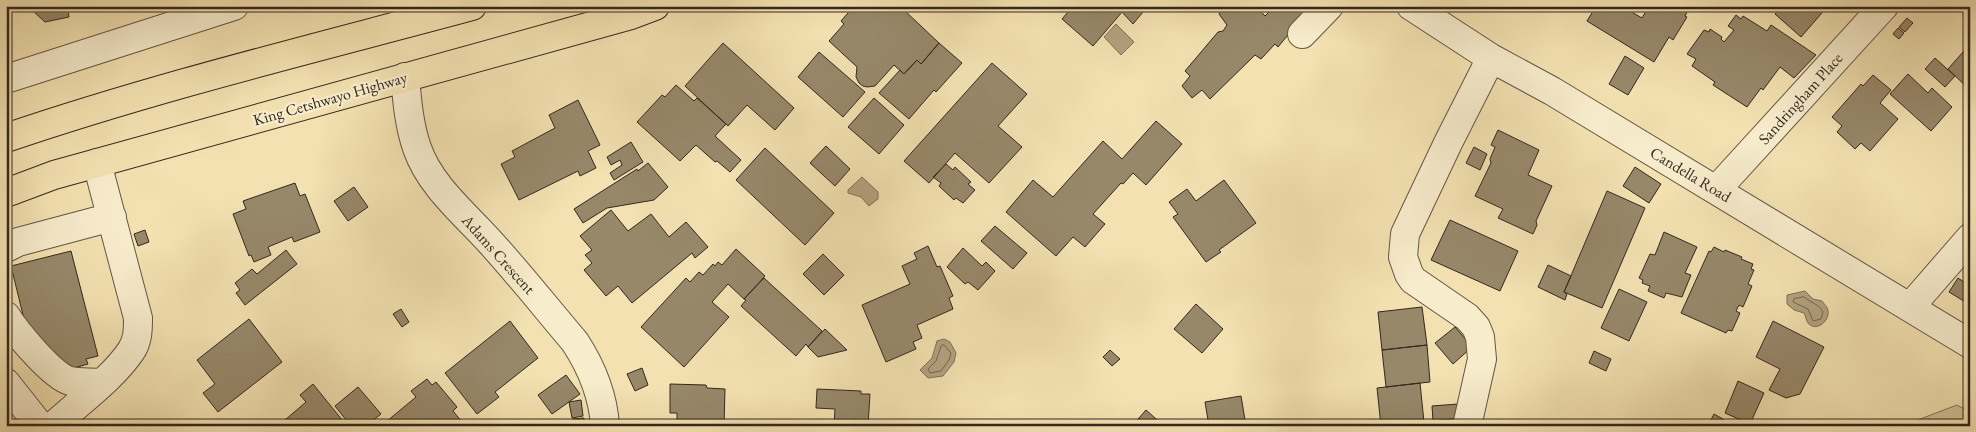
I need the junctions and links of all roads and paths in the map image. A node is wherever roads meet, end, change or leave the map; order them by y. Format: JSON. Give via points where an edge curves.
{"nodes":[{"id":1,"x":234,"y":6,"type":"edge"},
{"id":2,"x":472,"y":6,"type":"edge"},
{"id":3,"x":656,"y":6,"type":"edge"},
{"id":4,"x":1329,"y":6,"type":"edge"},
{"id":5,"x":1412,"y":6,"type":"edge"},
{"id":6,"x":1884,"y":6,"type":"edge"},
{"id":7,"x":1302,"y":34,"type":"dead end"},
{"id":8,"x":1491,"y":58,"type":"junction"},
{"id":9,"x":405,"y":77,"type":"junction"},
{"id":10,"x":6,"y":79,"type":"edge"},
{"id":11,"x":6,"y":138,"type":"edge"},
{"id":12,"x":98,"y":163,"type":"junction"},
{"id":13,"x":1717,"y":189,"type":"junction"},
{"id":14,"x":6,"y":193,"type":"edge"},
{"id":15,"x":112,"y":217,"type":"junction"},
{"id":16,"x":1970,"y":238,"type":"edge"},
{"id":17,"x":6,"y":248,"type":"edge"},
{"id":18,"x":1910,"y":307,"type":"junction"},
{"id":19,"x":6,"y":316,"type":"edge"},
{"id":20,"x":1970,"y":344,"type":"edge"},
{"id":21,"x":6,"y":383,"type":"edge"},
{"id":22,"x":101,"y":383,"type":"junction"},
{"id":23,"x":15,"y":401,"type":"edge"},
{"id":24,"x":40,"y":426,"type":"edge"},
{"id":25,"x":53,"y":426,"type":"edge"},
{"id":26,"x":605,"y":426,"type":"edge"},
{"id":27,"x":1467,"y":426,"type":"edge"}],
"edges":[{"from":1,"to":10,"type":"street"},
{"from":2,"to":11,"type":"main road","via":[[204,78]]},
{"from":3,"to":9,"type":"main road","name":"King Cetshwayo Highway"},
{"from":4,"to":7,"type":"street"},
{"from":5,"to":8,"type":"street","name":"Candella Road"},
{"from":6,"to":13,"type":"street","name":"Sandringham Place"},
{"from":8,"to":13,"type":"street","name":"Candella Road","via":[[1552,90]]},
{"from":8,"to":27,"type":"street","via":[[1405,234],[1403,247],[1405,266],[1413,280],[1467,317],[1480,336],[1482,359]]},
{"from":9,"to":12,"type":"main road","name":"King Cetshwayo Highway"},
{"from":9,"to":26,"type":"street","name":"Adams Crescent","via":[[412,130],[424,164],[461,212],[574,342],[597,382]]},
{"from":12,"to":14,"type":"main road","name":"King Cetshwayo Highway"},
{"from":12,"to":15,"type":"street"},
{"from":13,"to":18,"type":"street","name":"Candella Road"},
{"from":15,"to":17,"type":"street"},
{"from":15,"to":22,"type":"street","via":[[138,318],[138,332],[132,350]]},
{"from":16,"to":18,"type":"street"},
{"from":18,"to":20,"type":"street","name":"Candella Road"},
{"from":19,"to":22,"type":"street","via":[[60,376],[70,381]]},
{"from":21,"to":23,"type":"street"},
{"from":22,"to":25,"type":"street"},
{"from":23,"to":24,"type":"street"}]}
